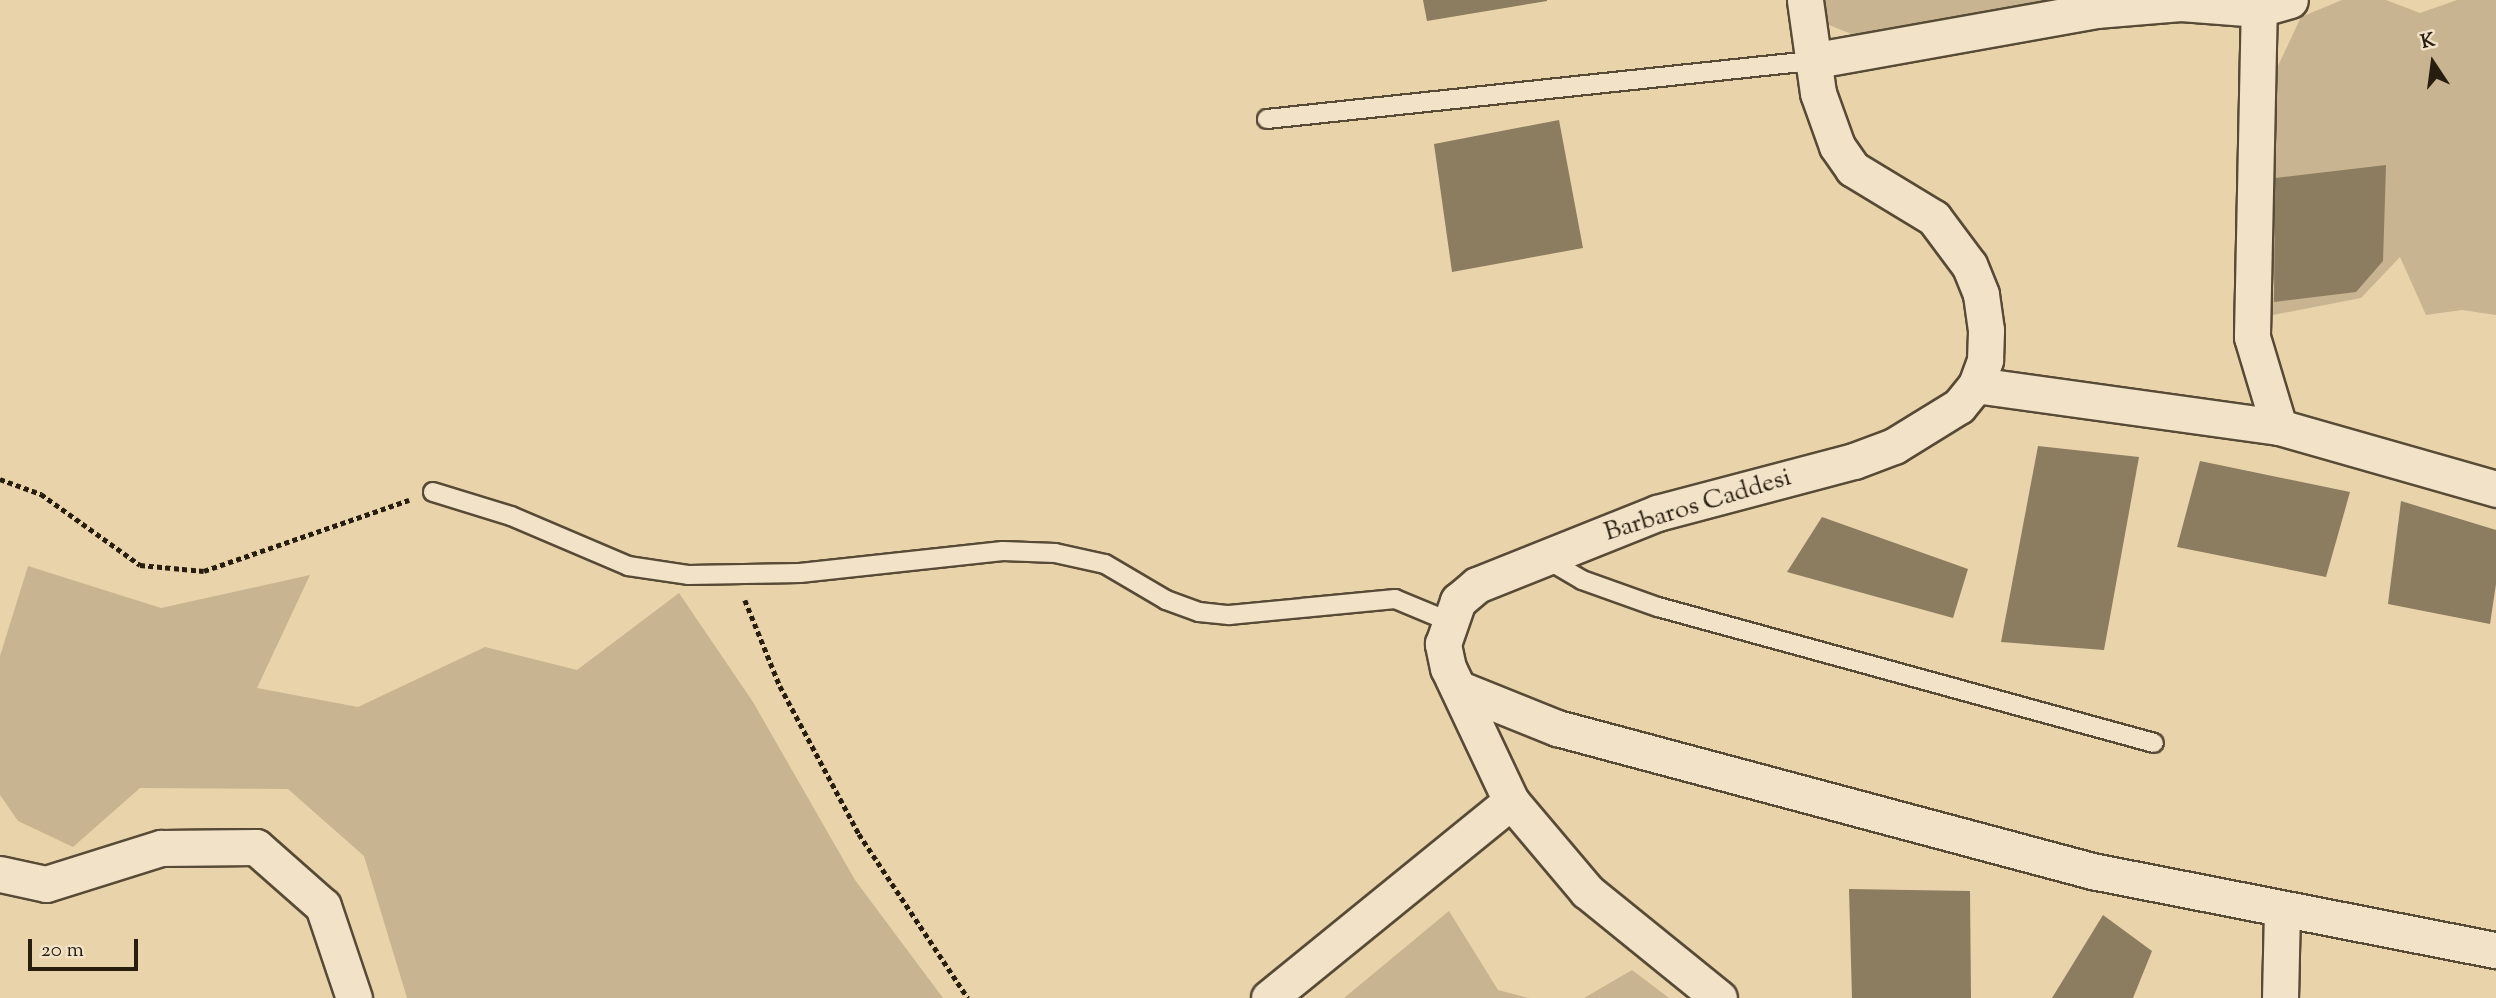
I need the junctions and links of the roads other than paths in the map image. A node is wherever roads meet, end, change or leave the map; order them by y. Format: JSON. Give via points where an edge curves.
{"nodes":[{"id":1,"x":1805,"y":0,"type":"edge"},
{"id":2,"x":2270,"y":3,"type":"edge"},
{"id":3,"x":1811,"y":61,"type":"junction"},
{"id":4,"x":1267,"y":119,"type":"dead end"},
{"id":5,"x":1976,"y":385,"type":"junction"},
{"id":6,"x":2279,"y":427,"type":"junction"},
{"id":7,"x":2496,"y":489,"type":"edge"},
{"id":8,"x":433,"y":492,"type":"road end"},
{"id":9,"x":1543,"y":557,"type":"junction"},
{"id":10,"x":1448,"y":621,"type":"junction"},
{"id":11,"x":1460,"y":689,"type":"junction"},
{"id":12,"x":2154,"y":743,"type":"dead end"},
{"id":13,"x":1511,"y":801,"type":"junction"},
{"id":14,"x":0,"y":874,"type":"edge"},
{"id":15,"x":2282,"y":909,"type":"junction"},
{"id":16,"x":2496,"y":950,"type":"edge"},
{"id":17,"x":354,"y":998,"type":"edge"},
{"id":18,"x":1269,"y":998,"type":"edge"},
{"id":19,"x":1719,"y":998,"type":"edge"},
{"id":20,"x":2280,"y":998,"type":"edge"}],
"edges":[{"from":1,"to":3,"type":"street","name":"Barbaros Caddesi"},
{"from":2,"to":3,"type":"street","via":[[2181,3],[2096,10]]},
{"from":2,"to":6,"type":"street","via":[[2252,337]]},
{"from":3,"to":4,"type":"lane"},
{"from":3,"to":5,"type":"street","name":"Barbaros Caddesi","via":[[1825,120],[1853,169],[1934,218],[1969,265],[1986,330],[1985,360]]},
{"from":5,"to":6,"type":"street"},
{"from":5,"to":9,"type":"street","name":"Barbaros Caddesi","via":[[1959,407],[1894,446],[1854,461],[1657,513]]},
{"from":6,"to":7,"type":"street"},
{"from":8,"to":10,"type":"lane","via":[[511,516],[628,566],[689,575],[800,573],[1003,551],[1055,553],[1105,564],[1166,600],[1199,612],[1230,615],[1395,599]]},
{"from":9,"to":10,"type":"street","name":"Barbaros Caddesi","via":[[1476,585],[1458,601]]},
{"from":9,"to":12,"type":"lane","via":[[1582,580],[1658,607]]},
{"from":10,"to":11,"type":"street","via":[[1443,643],[1448,668]]},
{"from":11,"to":13,"type":"street"},
{"from":11,"to":15,"type":"street","via":[[1557,728],[2011,850]]},
{"from":13,"to":18,"type":"street"},
{"from":13,"to":19,"type":"street","via":[[1587,891]]},
{"from":14,"to":17,"type":"street","via":[[47,884],[161,848],[256,847],[323,906]]},
{"from":15,"to":16,"type":"street"},
{"from":15,"to":20,"type":"street"}]}
